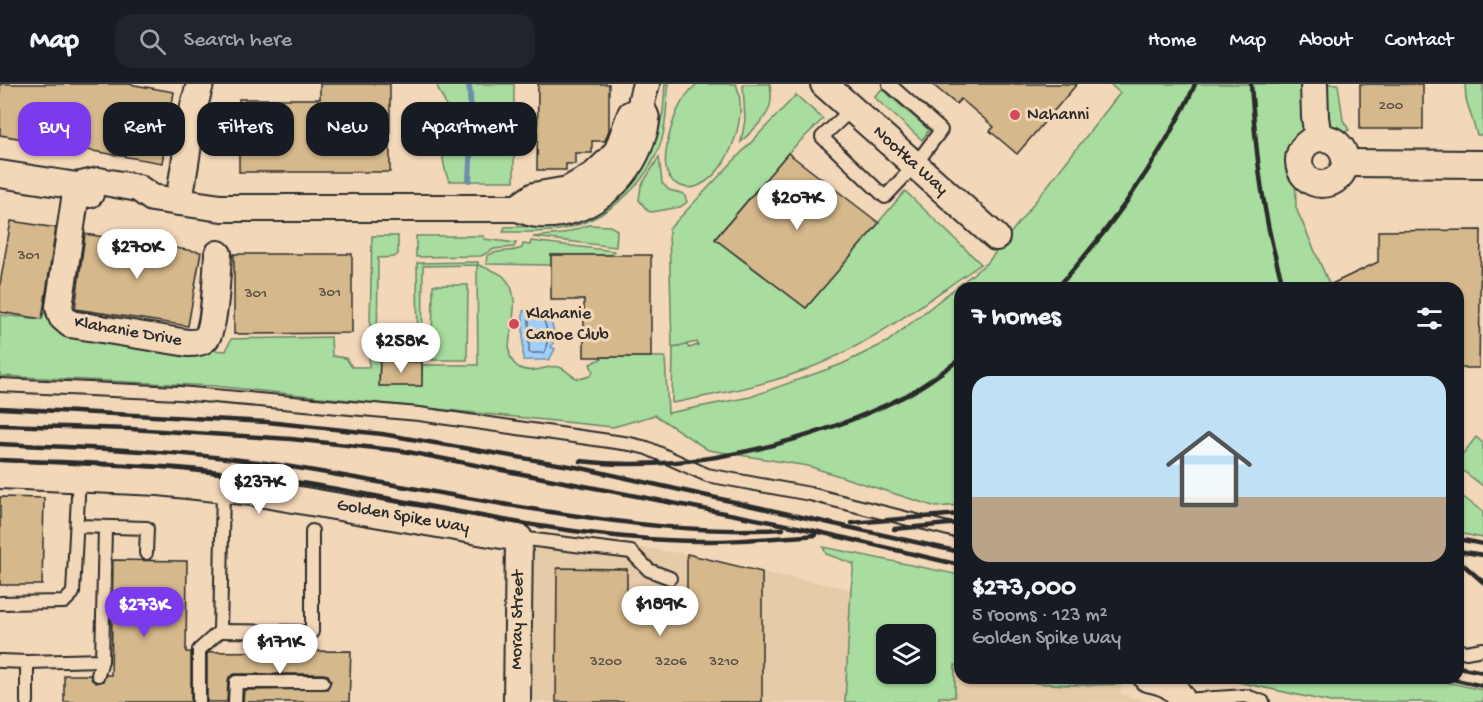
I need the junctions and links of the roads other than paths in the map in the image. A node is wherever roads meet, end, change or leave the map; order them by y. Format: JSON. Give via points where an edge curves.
{"nodes":[{"id":1,"x":200,"y":84,"type":"edge"},
{"id":2,"x":824,"y":84,"type":"edge"},
{"id":3,"x":889,"y":84,"type":"edge"},
{"id":4,"x":1314,"y":84,"type":"edge"},
{"id":5,"x":644,"y":95,"type":"edge"},
{"id":6,"x":852,"y":109,"type":"junction"},
{"id":7,"x":1318,"y":138,"type":"junction"},
{"id":8,"x":1345,"y":163,"type":"junction"},
{"id":9,"x":1483,"y":164,"type":"edge"},
{"id":10,"x":915,"y":165,"type":"junction"},
{"id":11,"x":0,"y":174,"type":"edge"},
{"id":12,"x":77,"y":186,"type":"junction"},
{"id":13,"x":179,"y":202,"type":"junction"},
{"id":14,"x":996,"y":237,"type":"dead end"},
{"id":15,"x":219,"y":254,"type":"dead end"},
{"id":16,"x":0,"y":385,"type":"edge"},
{"id":17,"x":0,"y":475,"type":"edge"},
{"id":18,"x":79,"y":477,"type":"junction"},
{"id":19,"x":223,"y":489,"type":"junction"},
{"id":20,"x":77,"y":526,"type":"junction"},
{"id":21,"x":105,"y":528,"type":"junction"},
{"id":22,"x":954,"y":530,"type":"edge"},
{"id":23,"x":312,"y":531,"type":"dead end"},
{"id":24,"x":519,"y":538,"type":"junction"},
{"id":25,"x":146,"y":553,"type":"dead end"},
{"id":26,"x":670,"y":578,"type":"dead end"},
{"id":27,"x":0,"y":603,"type":"edge"},
{"id":28,"x":220,"y":631,"type":"junction"},
{"id":29,"x":1483,"y":649,"type":"edge"},
{"id":30,"x":1464,"y":652,"type":"edge"},
{"id":31,"x":102,"y":660,"type":"junction"},
{"id":32,"x":0,"y":662,"type":"edge"},
{"id":33,"x":27,"y":662,"type":"junction"},
{"id":34,"x":98,"y":675,"type":"dead end"},
{"id":35,"x":323,"y":682,"type":"dead end"},
{"id":36,"x":1166,"y":684,"type":"edge"},
{"id":37,"x":1183,"y":701,"type":"edge"},
{"id":38,"x":27,"y":702,"type":"edge"},
{"id":39,"x":199,"y":702,"type":"edge"},
{"id":40,"x":236,"y":702,"type":"edge"},
{"id":41,"x":517,"y":702,"type":"edge"},
{"id":42,"x":1263,"y":702,"type":"edge"}],
"edges":[{"from":1,"to":13,"type":"street"},
{"from":2,"to":6,"type":"street","name":"Nootka Way"},
{"from":3,"to":10,"type":"lane","via":[[941,130]]},
{"from":4,"to":7,"type":"street"},
{"from":5,"to":13,"type":"street","via":[[646,119],[630,166],[607,190],[579,208],[555,214],[517,208],[221,207]]},
{"from":6,"to":10,"type":"street","name":"Nootka Way"},
{"from":6,"to":10,"type":"lane","via":[[822,137],[885,197]]},
{"from":7,"to":8,"type":"street","via":[[1340,146]]},
{"from":7,"to":8,"type":"street","via":[[1306,144],[1299,154],[1305,178],[1327,184],[1340,177]]},
{"from":8,"to":9,"type":"street"},
{"from":10,"to":14,"type":"street","name":"Nootka Way"},
{"from":11,"to":12,"type":"street"},
{"from":12,"to":13,"type":"street","via":[[96,197],[135,203],[152,198]]},
{"from":12,"to":15,"type":"street","name":"Klahanie Drive","via":[[59,306],[62,317],[70,324],[188,343],[200,341],[211,327]]},
{"from":16,"to":22,"type":"lane","via":[[179,393],[418,414],[630,444],[707,475],[810,494]]},
{"from":17,"to":18,"type":"street","name":"Golden Spike Way"},
{"from":18,"to":19,"type":"street","name":"Golden Spike Way"},
{"from":18,"to":20,"type":"lane"},
{"from":19,"to":24,"type":"street","name":"Golden Spike Way"},
{"from":19,"to":28,"type":"lane"},
{"from":20,"to":21,"type":"lane"},
{"from":20,"to":27,"type":"lane","via":[[70,599]]},
{"from":21,"to":25,"type":"lane","via":[[147,528]]},
{"from":21,"to":31,"type":"lane"},
{"from":23,"to":28,"type":"lane","via":[[312,632]]},
{"from":24,"to":26,"type":"lane","via":[[631,552],[649,570]]},
{"from":24,"to":41,"type":"street","name":"Moray Street"},
{"from":28,"to":39,"type":"lane","via":[[199,650]]},
{"from":29,"to":30,"type":"lane"},
{"from":31,"to":33,"type":"lane"},
{"from":31,"to":34,"type":"lane"},
{"from":32,"to":33,"type":"lane"},
{"from":33,"to":38,"type":"lane"},
{"from":35,"to":40,"type":"lane","via":[[236,682]]},
{"from":36,"to":37,"type":"street"},
{"from":37,"to":42,"type":"lane","via":[[1246,696]]}]}
